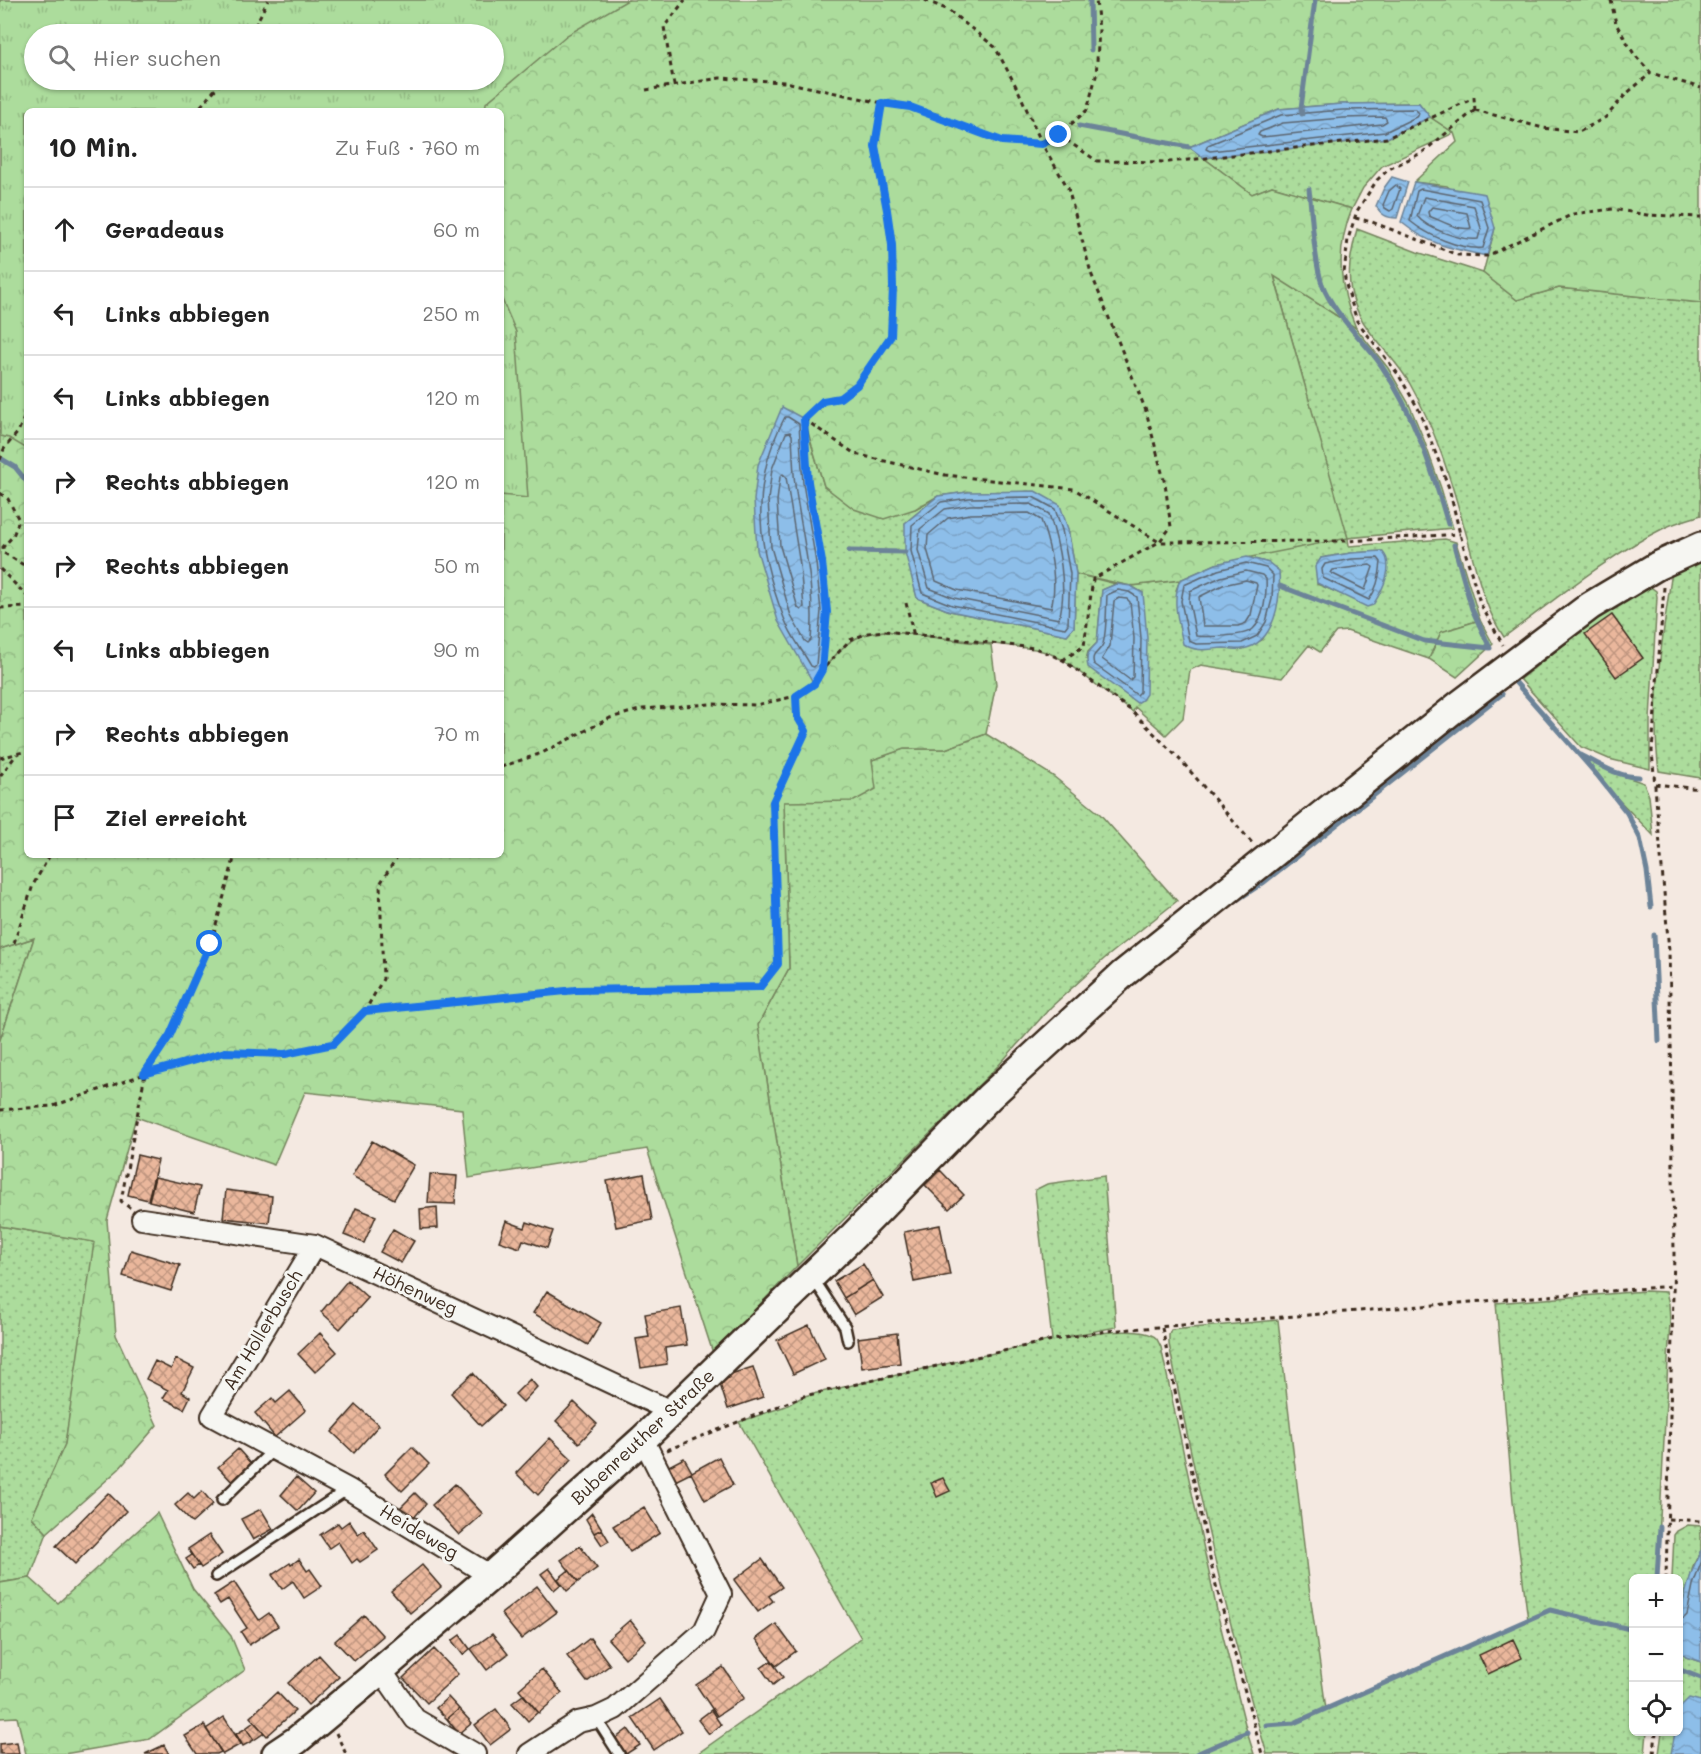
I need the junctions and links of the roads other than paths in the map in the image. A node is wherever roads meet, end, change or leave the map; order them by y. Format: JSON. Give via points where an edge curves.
{"nodes":[{"id":1,"x":1701,"y":546,"type":"edge"},
{"id":2,"x":142,"y":1219,"type":"road end"},
{"id":3,"x":315,"y":1245,"type":"junction"},
{"id":4,"x":812,"y":1276,"type":"junction"},
{"id":5,"x":848,"y":1341,"type":"dead end"},
{"id":6,"x":673,"y":1412,"type":"junction"},
{"id":7,"x":212,"y":1416,"type":"joint"},
{"id":8,"x":647,"y":1447,"type":"junction"},
{"id":9,"x":274,"y":1449,"type":"junction"},
{"id":10,"x":348,"y":1489,"type":"junction"},
{"id":11,"x":222,"y":1500,"type":"dead end"},
{"id":12,"x":216,"y":1576,"type":"dead end"},
{"id":13,"x":491,"y":1576,"type":"junction"},
{"id":14,"x":381,"y":1670,"type":"junction"},
{"id":15,"x":596,"y":1718,"type":"junction"},
{"id":16,"x":276,"y":1754,"type":"edge"},
{"id":17,"x":475,"y":1754,"type":"edge"},
{"id":18,"x":529,"y":1754,"type":"edge"},
{"id":19,"x":619,"y":1754,"type":"edge"}],
"edges":[{"from":1,"to":4,"type":"street","name":"Bubenreuther Straße","via":[[1657,566],[1590,606],[1459,705],[1123,974],[989,1097]]},
{"from":2,"to":3,"type":"street","name":"Höhenweg"},
{"from":3,"to":6,"type":"street","name":"Höhenweg"},
{"from":3,"to":7,"type":"street","name":"Am Hollerbusch"},
{"from":4,"to":5,"type":"lane","via":[[845,1327]]},
{"from":4,"to":6,"type":"street","name":"Bubenreuther Straße"},
{"from":6,"to":8,"type":"street","name":"Bubenreuther Straße"},
{"from":7,"to":9,"type":"street","name":"Heideweg"},
{"from":8,"to":13,"type":"street","name":"Bubenreuther Straße"},
{"from":8,"to":15,"type":"street","via":[[721,1594],[704,1631],[615,1709]]},
{"from":9,"to":10,"type":"street","name":"Heideweg"},
{"from":9,"to":11,"type":"lane"},
{"from":10,"to":12,"type":"lane"},
{"from":10,"to":13,"type":"street","name":"Heideweg"},
{"from":13,"to":14,"type":"street","name":"Bubenreuther Straße"},
{"from":14,"to":16,"type":"street","name":"Bubenreuther Straße"},
{"from":14,"to":17,"type":"street","via":[[415,1719]]},
{"from":15,"to":18,"type":"street","via":[[578,1722]]},
{"from":15,"to":19,"type":"lane"}]}
